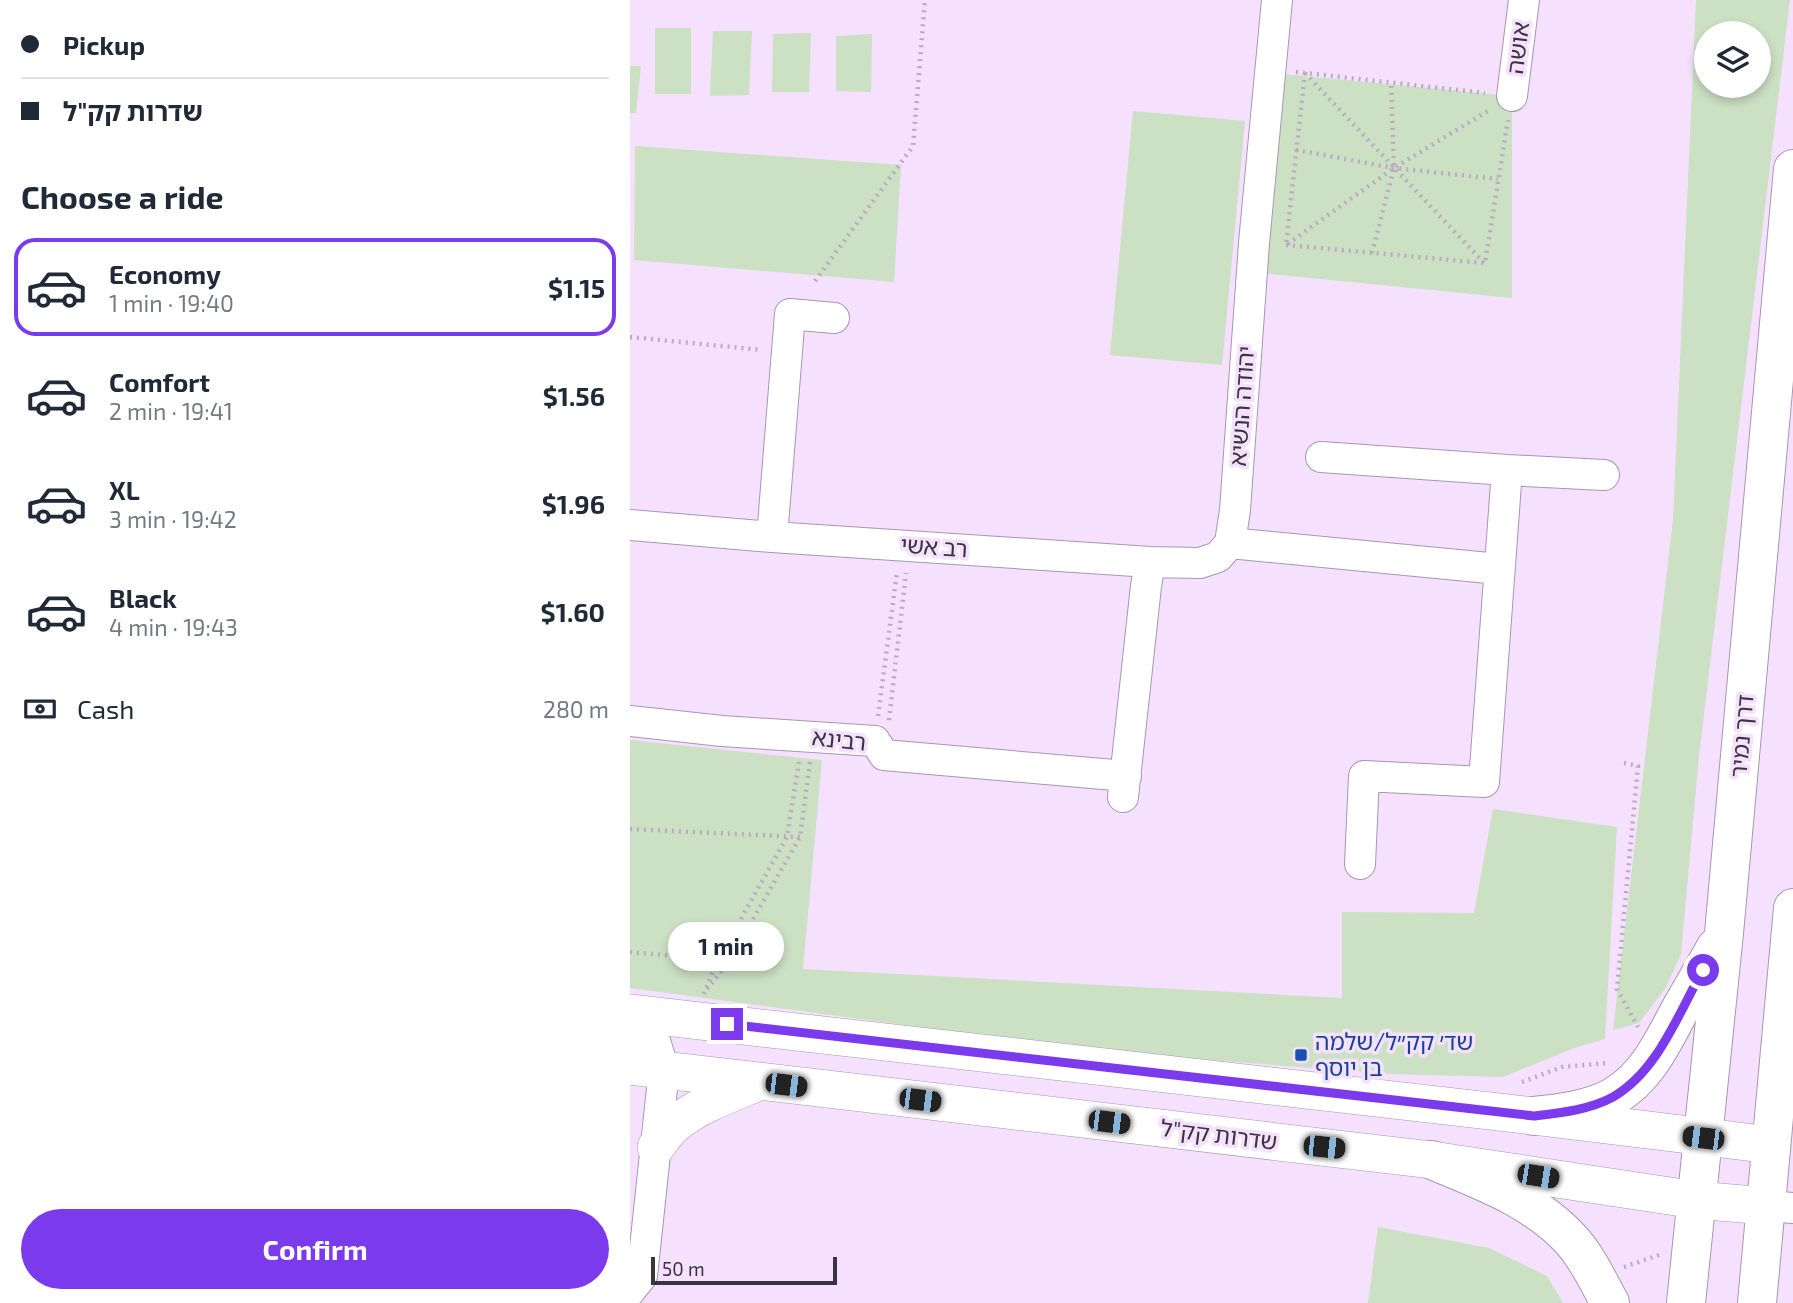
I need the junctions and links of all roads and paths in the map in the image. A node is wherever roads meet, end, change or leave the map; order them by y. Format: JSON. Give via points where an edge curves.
{"nodes":[{"id":1,"x":925,"y":0,"type":"edge"},
{"id":2,"x":1277,"y":0,"type":"edge"},
{"id":3,"x":1524,"y":0,"type":"edge"},
{"id":4,"x":1304,"y":73,"type":"junction"},
{"id":5,"x":1391,"y":82,"type":"junction"},
{"id":6,"x":1511,"y":96,"type":"junction"},
{"id":7,"x":1296,"y":150,"type":"junction"},
{"id":8,"x":1394,"y":168,"type":"junction"},
{"id":9,"x":1793,"y":169,"type":"edge"},
{"id":10,"x":1498,"y":179,"type":"junction"},
{"id":11,"x":1286,"y":245,"type":"junction"},
{"id":12,"x":1372,"y":253,"type":"junction"},
{"id":13,"x":1485,"y":263,"type":"junction"},
{"id":14,"x":815,"y":281,"type":"dead end"},
{"id":15,"x":834,"y":318,"type":"dead end"},
{"id":16,"x":630,"y":337,"type":"edge"},
{"id":17,"x":787,"y":352,"type":"junction"},
{"id":18,"x":1321,"y":457,"type":"dead end"},
{"id":19,"x":1507,"y":470,"type":"junction"},
{"id":20,"x":1604,"y":475,"type":"dead end"},
{"id":21,"x":630,"y":525,"type":"edge"},
{"id":22,"x":772,"y":537,"type":"junction"},
{"id":23,"x":1230,"y":543,"type":"junction"},
{"id":24,"x":900,"y":544,"type":"junction"},
{"id":25,"x":1150,"y":562,"type":"junction"},
{"id":26,"x":1499,"y":569,"type":"junction"},
{"id":27,"x":630,"y":721,"type":"edge"},
{"id":28,"x":813,"y":737,"type":"junction"},
{"id":29,"x":875,"y":741,"type":"junction"},
{"id":30,"x":1624,"y":763,"type":"dead end"},
{"id":31,"x":630,"y":829,"type":"edge"},
{"id":32,"x":800,"y":837,"type":"junction"},
{"id":33,"x":1360,"y":864,"type":"dead end"},
{"id":34,"x":1793,"y":908,"type":"edge"},
{"id":35,"x":1724,"y":933,"type":"junction"},
{"id":36,"x":630,"y":952,"type":"edge"},
{"id":37,"x":729,"y":961,"type":"junction"},
{"id":38,"x":700,"y":1021,"type":"junction"},
{"id":39,"x":636,"y":1023,"type":"edge"},
{"id":40,"x":1655,"y":1058,"type":"junction"},
{"id":41,"x":647,"y":1068,"type":"edge"},
{"id":42,"x":759,"y":1082,"type":"junction"},
{"id":43,"x":1511,"y":1087,"type":"dead end"},
{"id":44,"x":1534,"y":1116,"type":"junction"},
{"id":45,"x":1703,"y":1138,"type":"junction"},
{"id":46,"x":1782,"y":1146,"type":"edge"},
{"id":47,"x":656,"y":1147,"type":"junction"},
{"id":48,"x":1432,"y":1160,"type":"junction"},
{"id":49,"x":1696,"y":1200,"type":"junction"},
{"id":50,"x":1779,"y":1207,"type":"edge"},
{"id":51,"x":630,"y":1291,"type":"edge"},
{"id":52,"x":1610,"y":1303,"type":"edge"},
{"id":53,"x":1686,"y":1303,"type":"edge"},
{"id":54,"x":1757,"y":1303,"type":"edge"}],
"edges":[{"from":1,"to":14,"type":"path","via":[[913,146]]},
{"from":2,"to":23,"type":"street","name":"יהודה הנשיא"},
{"from":3,"to":6,"type":"street","name":"אושה"},
{"from":4,"to":5,"type":"path"},
{"from":4,"to":7,"type":"path"},
{"from":4,"to":8,"type":"path"},
{"from":5,"to":6,"type":"path"},
{"from":5,"to":8,"type":"path"},
{"from":6,"to":8,"type":"path"},
{"from":6,"to":10,"type":"path"},
{"from":7,"to":8,"type":"path"},
{"from":7,"to":11,"type":"path"},
{"from":8,"to":10,"type":"path"},
{"from":8,"to":11,"type":"path"},
{"from":8,"to":12,"type":"path"},
{"from":8,"to":13,"type":"path"},
{"from":9,"to":35,"type":"highway","name":"דרך נמיר"},
{"from":10,"to":13,"type":"path"},
{"from":11,"to":12,"type":"path"},
{"from":12,"to":13,"type":"path"},
{"from":15,"to":17,"type":"street","via":[[790,314]]},
{"from":16,"to":17,"type":"path"},
{"from":17,"to":22,"type":"street"},
{"from":18,"to":19,"type":"street"},
{"from":19,"to":20,"type":"street"},
{"from":19,"to":26,"type":"street"},
{"from":21,"to":22,"type":"street","name":"רב אשי"},
{"from":22,"to":24,"type":"street","name":"רב אשי"},
{"from":23,"to":25,"type":"street","name":"רב אשי","via":[[1218,557],[1200,563]]},
{"from":23,"to":26,"type":"street"},
{"from":24,"to":25,"type":"street","name":"רב אשי"},
{"from":24,"to":29,"type":"path"},
{"from":25,"to":29,"type":"street","name":"רבינא","via":[[1125,787],[884,755]]},
{"from":26,"to":33,"type":"street","via":[[1484,782],[1364,776]]},
{"from":27,"to":28,"type":"street","name":"רבינא"},
{"from":28,"to":29,"type":"street","name":"רבינא"},
{"from":28,"to":32,"type":"path"},
{"from":30,"to":40,"type":"path","via":[[1638,766],[1617,989]]},
{"from":31,"to":32,"type":"path"},
{"from":32,"to":37,"type":"path"},
{"from":34,"to":46,"type":"highway"},
{"from":35,"to":40,"type":"highway"},
{"from":35,"to":45,"type":"highway","name":"דרך נמיר"},
{"from":36,"to":37,"type":"path"},
{"from":37,"to":38,"type":"path","via":[[703,994]]},
{"from":38,"to":39,"type":"main road"},
{"from":38,"to":44,"type":"main road"},
{"from":39,"to":41,"type":"street"},
{"from":40,"to":43,"type":"path","via":[[1562,1067]]},
{"from":40,"to":44,"type":"highway","via":[[1612,1097]]},
{"from":41,"to":42,"type":"main road","name":"שדרות קק\"ל"},
{"from":41,"to":47,"type":"street"},
{"from":42,"to":47,"type":"main road","via":[[672,1126]]},
{"from":42,"to":48,"type":"main road","name":"שדרות קק\"ל"},
{"from":44,"to":45,"type":"main road"},
{"from":45,"to":46,"type":"main road"},
{"from":45,"to":49,"type":"highway","name":"דרך נמיר"},
{"from":46,"to":50,"type":"highway"},
{"from":47,"to":51,"type":"street","via":[[642,1276]]},
{"from":48,"to":49,"type":"main road","name":"שדרות קק\"ל"},
{"from":48,"to":52,"type":"highway","via":[[1499,1188],[1539,1212],[1574,1242]]},
{"from":49,"to":50,"type":"main road","name":"שדרות קק\"ל"},
{"from":49,"to":53,"type":"highway","name":"דרך נמיר"},
{"from":50,"to":54,"type":"highway"}]}
